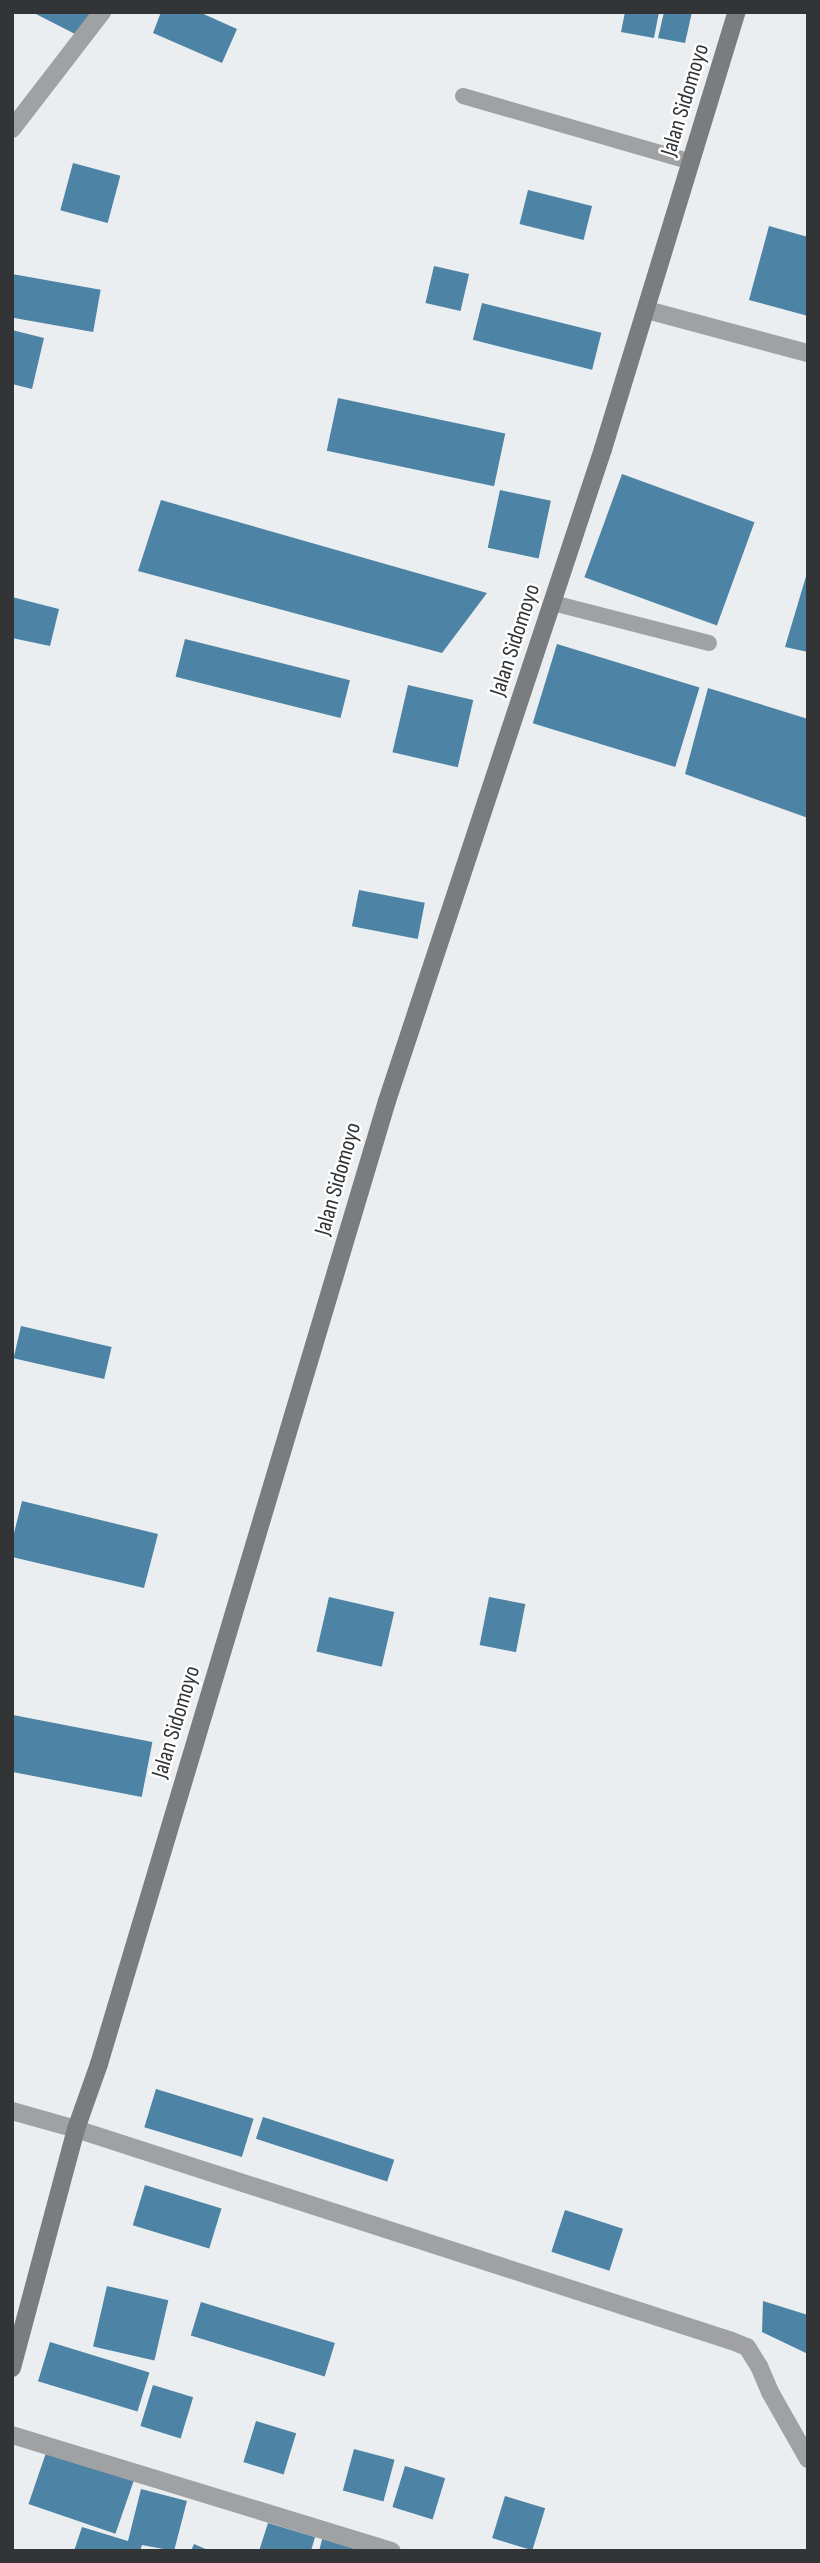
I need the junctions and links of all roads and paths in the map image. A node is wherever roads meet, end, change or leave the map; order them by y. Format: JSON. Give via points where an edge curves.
{"nodes":[{"id":1,"x":102,"y":12,"type":"edge"},
{"id":2,"x":737,"y":12,"type":"edge"},
{"id":3,"x":463,"y":96,"type":"dead end"},
{"id":4,"x":12,"y":129,"type":"edge"},
{"id":5,"x":692,"y":162,"type":"junction"},
{"id":6,"x":647,"y":310,"type":"junction"},
{"id":7,"x":808,"y":353,"type":"edge"},
{"id":8,"x":553,"y":603,"type":"junction"},
{"id":9,"x":709,"y":643,"type":"dead end"},
{"id":10,"x":12,"y":2111,"type":"edge"},
{"id":11,"x":76,"y":2129,"type":"junction"},
{"id":12,"x":12,"y":2368,"type":"edge"},
{"id":13,"x":12,"y":2435,"type":"edge"},
{"id":14,"x":808,"y":2459,"type":"edge"},
{"id":15,"x":393,"y":2551,"type":"edge"}],
"edges":[{"from":1,"to":4,"type":"street"},
{"from":2,"to":5,"type":"main road","name":"Jalan Sidomoyo"},
{"from":3,"to":5,"type":"lane"},
{"from":5,"to":6,"type":"main road","name":"Jalan Sidomoyo"},
{"from":6,"to":7,"type":"street"},
{"from":6,"to":8,"type":"main road","name":"Jalan Sidomoyo"},
{"from":8,"to":9,"type":"lane"},
{"from":8,"to":11,"type":"main road","name":"Jalan Sidomoyo","via":[[387,1101]]},
{"from":10,"to":11,"type":"street"},
{"from":11,"to":12,"type":"main road","name":"Jalan Sidomoyo"},
{"from":11,"to":14,"type":"street","via":[[747,2347]]},
{"from":13,"to":15,"type":"street"}]}
